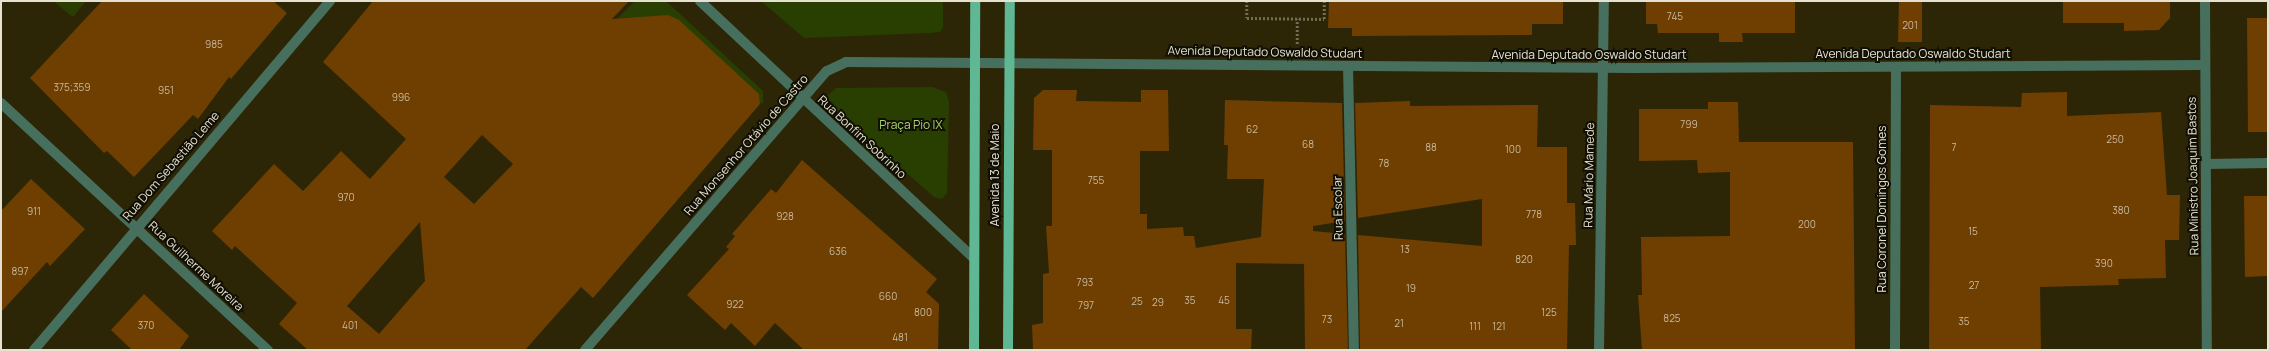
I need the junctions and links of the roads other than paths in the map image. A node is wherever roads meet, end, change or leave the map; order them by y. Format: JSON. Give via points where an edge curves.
{"nodes":[{"id":1,"x":330,"y":1,"type":"edge"},
{"id":2,"x":700,"y":1,"type":"edge"},
{"id":3,"x":975,"y":1,"type":"edge"},
{"id":4,"x":1010,"y":1,"type":"edge"},
{"id":5,"x":1604,"y":1,"type":"edge"},
{"id":6,"x":2205,"y":1,"type":"edge"},
{"id":7,"x":1009,"y":63,"type":"junction"},
{"id":8,"x":975,"y":64,"type":"junction"},
{"id":9,"x":2204,"y":65,"type":"junction"},
{"id":10,"x":1348,"y":66,"type":"junction"},
{"id":11,"x":1604,"y":68,"type":"junction"},
{"id":12,"x":1896,"y":68,"type":"junction"},
{"id":13,"x":803,"y":100,"type":"junction"},
{"id":14,"x":1,"y":103,"type":"edge"},
{"id":15,"x":2268,"y":163,"type":"edge"},
{"id":16,"x":2207,"y":164,"type":"junction"},
{"id":17,"x":136,"y":228,"type":"junction"},
{"id":18,"x":973,"y":257,"type":"junction"},
{"id":19,"x":34,"y":350,"type":"edge"},
{"id":20,"x":268,"y":350,"type":"edge"},
{"id":21,"x":586,"y":350,"type":"edge"},
{"id":22,"x":974,"y":350,"type":"edge"},
{"id":23,"x":1008,"y":350,"type":"edge"},
{"id":24,"x":1354,"y":350,"type":"edge"},
{"id":25,"x":1598,"y":350,"type":"edge"},
{"id":26,"x":1895,"y":350,"type":"edge"},
{"id":27,"x":2207,"y":350,"type":"edge"}],
"edges":[{"from":1,"to":17,"type":"street","name":"Rua Dom Sebastião Leme"},
{"from":2,"to":13,"type":"street","name":"Rua Bonfim Sobrinho"},
{"from":3,"to":8,"type":"main road","name":"Avenida 13 de Maio"},
{"from":4,"to":7,"type":"main road","name":"Avenida 13 de Maio"},
{"from":5,"to":11,"type":"street","name":"Rua Mário Mamede"},
{"from":6,"to":9,"type":"street","name":"Rua Ministro Joaquim Bastos"},
{"from":7,"to":8,"type":"street","name":"Avenida Deputado Oswaldo Studart"},
{"from":7,"to":10,"type":"street","name":"Avenida Deputado Oswaldo Studart"},
{"from":7,"to":23,"type":"main road","name":"Avenida 13 de Maio"},
{"from":8,"to":13,"type":"street","name":"Rua Monsenhor Otávio de Castro","via":[[846,62],[826,71]]},
{"from":8,"to":18,"type":"main road","name":"Avenida 13 de Maio"},
{"from":9,"to":12,"type":"street","name":"Avenida Deputado Oswaldo Studart"},
{"from":9,"to":16,"type":"street","name":"Rua Ministro Joaquim Bastos"},
{"from":10,"to":11,"type":"street","name":"Avenida Deputado Oswaldo Studart"},
{"from":10,"to":24,"type":"street","name":"Rua Escolar"},
{"from":11,"to":12,"type":"street","name":"Avenida Deputado Oswaldo Studart"},
{"from":11,"to":25,"type":"street","name":"Rua Mário Mamede"},
{"from":12,"to":26,"type":"street","name":"Rua Coronel Domingos Gomes"},
{"from":13,"to":18,"type":"street","name":"Rua Bonfim Sobrinho"},
{"from":13,"to":21,"type":"street","name":"Rua Monsenhor Otávio de Castro"},
{"from":14,"to":17,"type":"street","name":"Rua Guilherme Moreira"},
{"from":15,"to":16,"type":"street"},
{"from":16,"to":27,"type":"street","name":"Rua Ministro Joaquim Bastos"},
{"from":17,"to":19,"type":"street","name":"Rua Dom Sebastião Leme"},
{"from":17,"to":20,"type":"street","name":"Rua Guilherme Moreira"},
{"from":18,"to":22,"type":"main road","name":"Avenida 13 de Maio"}]}
